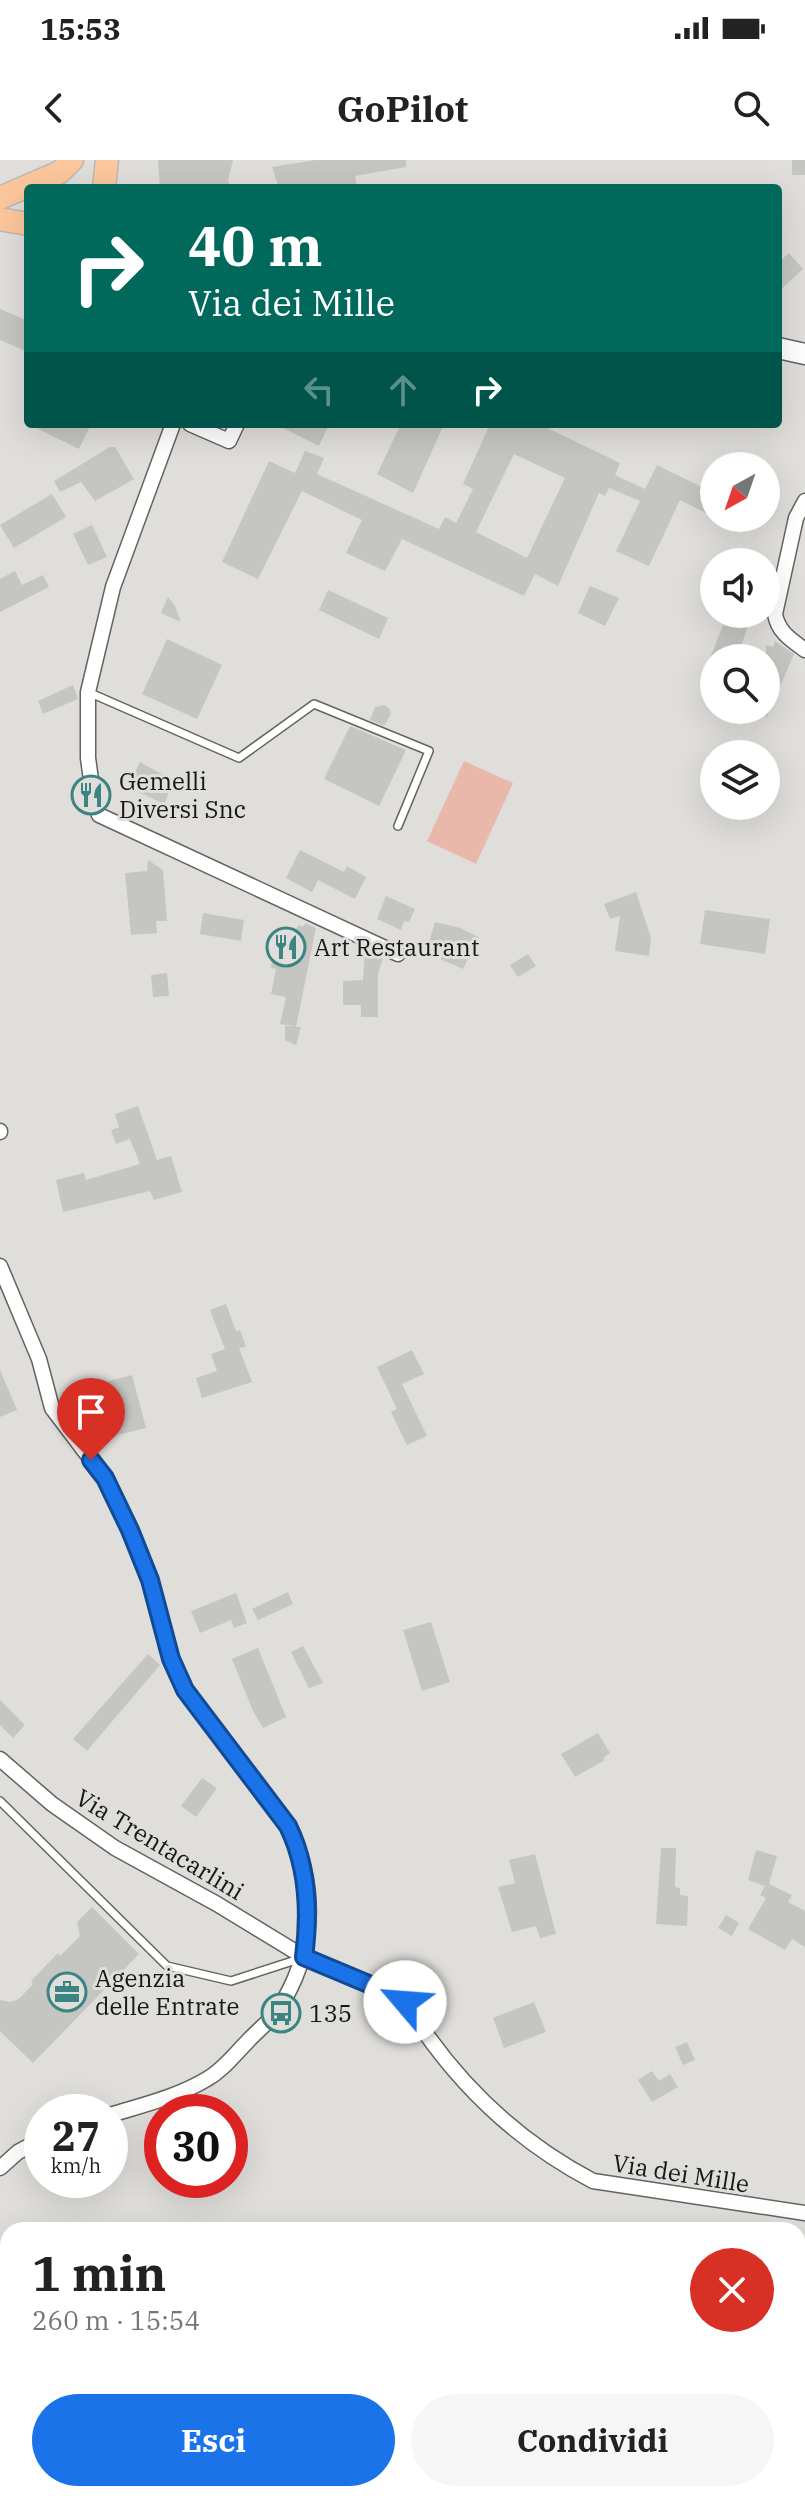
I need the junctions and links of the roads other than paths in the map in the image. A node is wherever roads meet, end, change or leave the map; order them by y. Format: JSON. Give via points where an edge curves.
{"nodes":[{"id":1,"x":61,"y":173,"type":"edge"},
{"id":2,"x":34,"y":184,"type":"edge"},
{"id":3,"x":24,"y":188,"type":"edge"},
{"id":4,"x":0,"y":198,"type":"edge"},
{"id":5,"x":0,"y":219,"type":"edge"},
{"id":6,"x":24,"y":223,"type":"edge"},
{"id":7,"x":782,"y":349,"type":"edge"},
{"id":8,"x":805,"y":354,"type":"edge"},
{"id":9,"x":172,"y":428,"type":"edge"},
{"id":10,"x":199,"y":428,"type":"edge"},
{"id":11,"x":235,"y":428,"type":"edge"},
{"id":12,"x":805,"y":501,"type":"edge"},
{"id":13,"x":805,"y":650,"type":"edge"},
{"id":14,"x":88,"y":692,"type":"junction"},
{"id":15,"x":398,"y":826,"type":"dead end"},
{"id":16,"x":398,"y":954,"type":"dead end"},
{"id":17,"x":0,"y":1266,"type":"edge"},
{"id":18,"x":0,"y":1759,"type":"edge"},
{"id":19,"x":0,"y":1801,"type":"edge"},
{"id":20,"x":304,"y":1957,"type":"junction"},
{"id":21,"x":128,"y":2110,"type":"edge"},
{"id":22,"x":24,"y":2149,"type":"edge"},
{"id":23,"x":0,"y":2168,"type":"edge"},
{"id":24,"x":805,"y":2213,"type":"edge"}],
"edges":[{"from":1,"to":2,"type":"main road"},
{"from":3,"to":4,"type":"main road"},
{"from":5,"to":6,"type":"main road"},
{"from":7,"to":8,"type":"main road"},
{"from":9,"to":14,"type":"street","via":[[113,587]]},
{"from":10,"to":11,"type":"street","via":[[229,441]]},
{"from":12,"to":13,"type":"street","via":[[796,518],[775,614],[784,634]]},
{"from":14,"to":15,"type":"lane","via":[[239,758],[314,704],[429,751]]},
{"from":14,"to":16,"type":"street","via":[[88,758],[99,815]]},
{"from":17,"to":20,"type":"street","via":[[39,1359],[52,1408],[105,1478],[130,1530],[185,1690],[296,1843],[309,1921]]},
{"from":18,"to":20,"type":"street","name":"Via Trentacarlini","via":[[101,1840]]},
{"from":19,"to":20,"type":"lane","via":[[167,1966],[231,1981]]},
{"from":20,"to":21,"type":"street","via":[[275,2013],[217,2072],[166,2099]]},
{"from":20,"to":24,"type":"street","name":"Via dei Mille","via":[[405,2002],[483,2104],[533,2145],[593,2181]]},
{"from":22,"to":23,"type":"street"}]}
